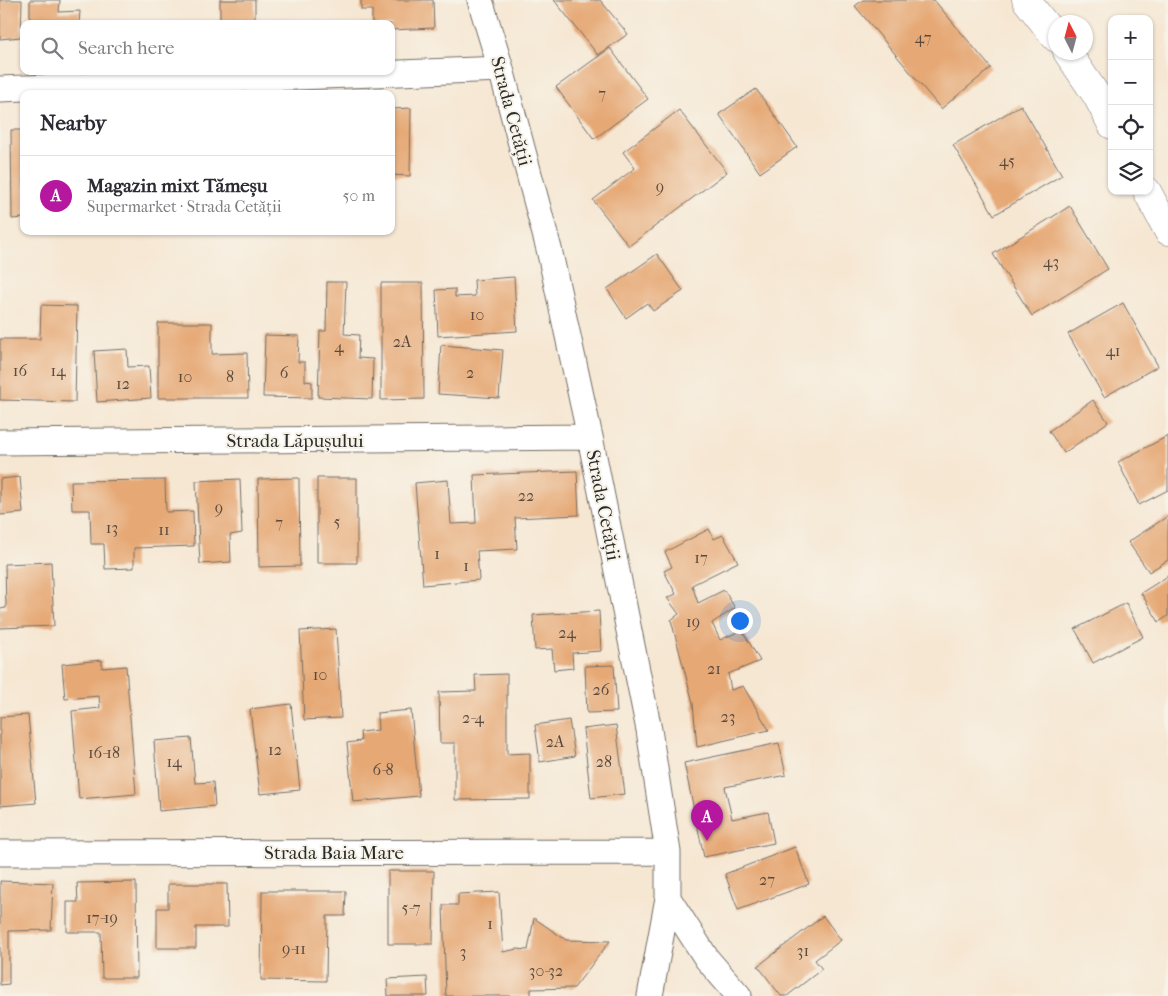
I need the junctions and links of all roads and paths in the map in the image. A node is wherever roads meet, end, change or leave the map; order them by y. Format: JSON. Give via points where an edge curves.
{"nodes":[{"id":1,"x":480,"y":0,"type":"edge"},
{"id":2,"x":1026,"y":0,"type":"edge"},
{"id":3,"x":1048,"y":28,"type":"edge"},
{"id":4,"x":1072,"y":60,"type":"edge"},
{"id":5,"x":501,"y":69,"type":"junction"},
{"id":6,"x":395,"y":73,"type":"edge"},
{"id":7,"x":351,"y":75,"type":"edge"},
{"id":8,"x":0,"y":89,"type":"edge"},
{"id":9,"x":1108,"y":117,"type":"edge"},
{"id":10,"x":1149,"y":195,"type":"edge"},
{"id":11,"x":1168,"y":231,"type":"edge"},
{"id":12,"x":590,"y":437,"type":"junction"},
{"id":13,"x":0,"y":442,"type":"edge"},
{"id":14,"x":668,"y":852,"type":"junction"},
{"id":15,"x":0,"y":853,"type":"edge"},
{"id":16,"x":668,"y":898,"type":"junction"},
{"id":17,"x":730,"y":995,"type":"edge"},
{"id":18,"x":650,"y":996,"type":"edge"}],
"edges":[{"from":1,"to":5,"type":"street","name":"Strada Cetății"},
{"from":2,"to":3,"type":"street"},
{"from":4,"to":9,"type":"street"},
{"from":5,"to":6,"type":"street"},
{"from":5,"to":12,"type":"street","name":"Strada Cetății","via":[[549,249]]},
{"from":7,"to":8,"type":"street"},
{"from":10,"to":11,"type":"street"},
{"from":12,"to":13,"type":"street","name":"Strada Lăpușului"},
{"from":12,"to":14,"type":"street","name":"Strada Cetății","via":[[649,730]]},
{"from":14,"to":15,"type":"street","name":"Strada Baia Mare"},
{"from":14,"to":16,"type":"street","name":"Strada Cetății"},
{"from":16,"to":17,"type":"street"},
{"from":16,"to":18,"type":"street","name":"Strada Cetății"}]}
